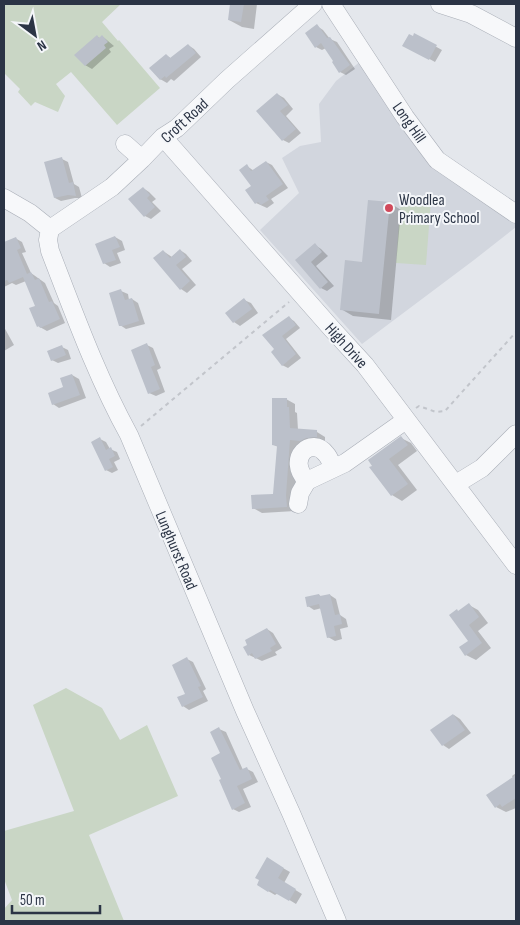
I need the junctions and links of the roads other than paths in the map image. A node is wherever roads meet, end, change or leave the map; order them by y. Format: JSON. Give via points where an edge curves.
{"nodes":[{"id":1,"x":313,"y":4,"type":"edge"},
{"id":2,"x":331,"y":4,"type":"edge"},
{"id":3,"x":440,"y":4,"type":"edge"},
{"id":4,"x":516,"y":38,"type":"edge"},
{"id":5,"x":163,"y":137,"type":"junction"},
{"id":6,"x":125,"y":144,"type":"dead end"},
{"id":7,"x":142,"y":159,"type":"junction"},
{"id":8,"x":4,"y":198,"type":"edge"},
{"id":9,"x":516,"y":214,"type":"edge"},
{"id":10,"x":50,"y":229,"type":"junction"},
{"id":11,"x":404,"y":416,"type":"junction"},
{"id":12,"x":516,"y":434,"type":"edge"},
{"id":13,"x":333,"y":468,"type":"junction"},
{"id":14,"x":307,"y":482,"type":"junction"},
{"id":15,"x":456,"y":484,"type":"junction"},
{"id":16,"x":298,"y":504,"type":"dead end"},
{"id":17,"x":516,"y":565,"type":"edge"},
{"id":18,"x":337,"y":921,"type":"edge"}],
"edges":[{"from":1,"to":5,"type":"street","name":"Croft Road","via":[[177,128]]},
{"from":2,"to":9,"type":"street","name":"Long Hill","via":[[437,160]]},
{"from":3,"to":4,"type":"street","via":[[470,14]]},
{"from":5,"to":7,"type":"street","name":"Croft Road"},
{"from":5,"to":11,"type":"street","name":"High Drive","via":[[365,364]]},
{"from":6,"to":7,"type":"street"},
{"from":7,"to":10,"type":"street","name":"Croft Road","via":[[112,187]]},
{"from":8,"to":10,"type":"street"},
{"from":10,"to":18,"type":"street","name":"Lunghurst Road","via":[[50,251],[112,403],[130,435],[244,711]]},
{"from":11,"to":13,"type":"street","via":[[345,463]]},
{"from":11,"to":15,"type":"street","name":"High Drive"},
{"from":12,"to":15,"type":"street","via":[[482,468]]},
{"from":13,"to":14,"type":"street"},
{"from":13,"to":14,"type":"street","via":[[322,449],[308,448],[298,461],[301,476]]},
{"from":14,"to":16,"type":"street"},
{"from":15,"to":17,"type":"street","name":"High Drive"}]}
